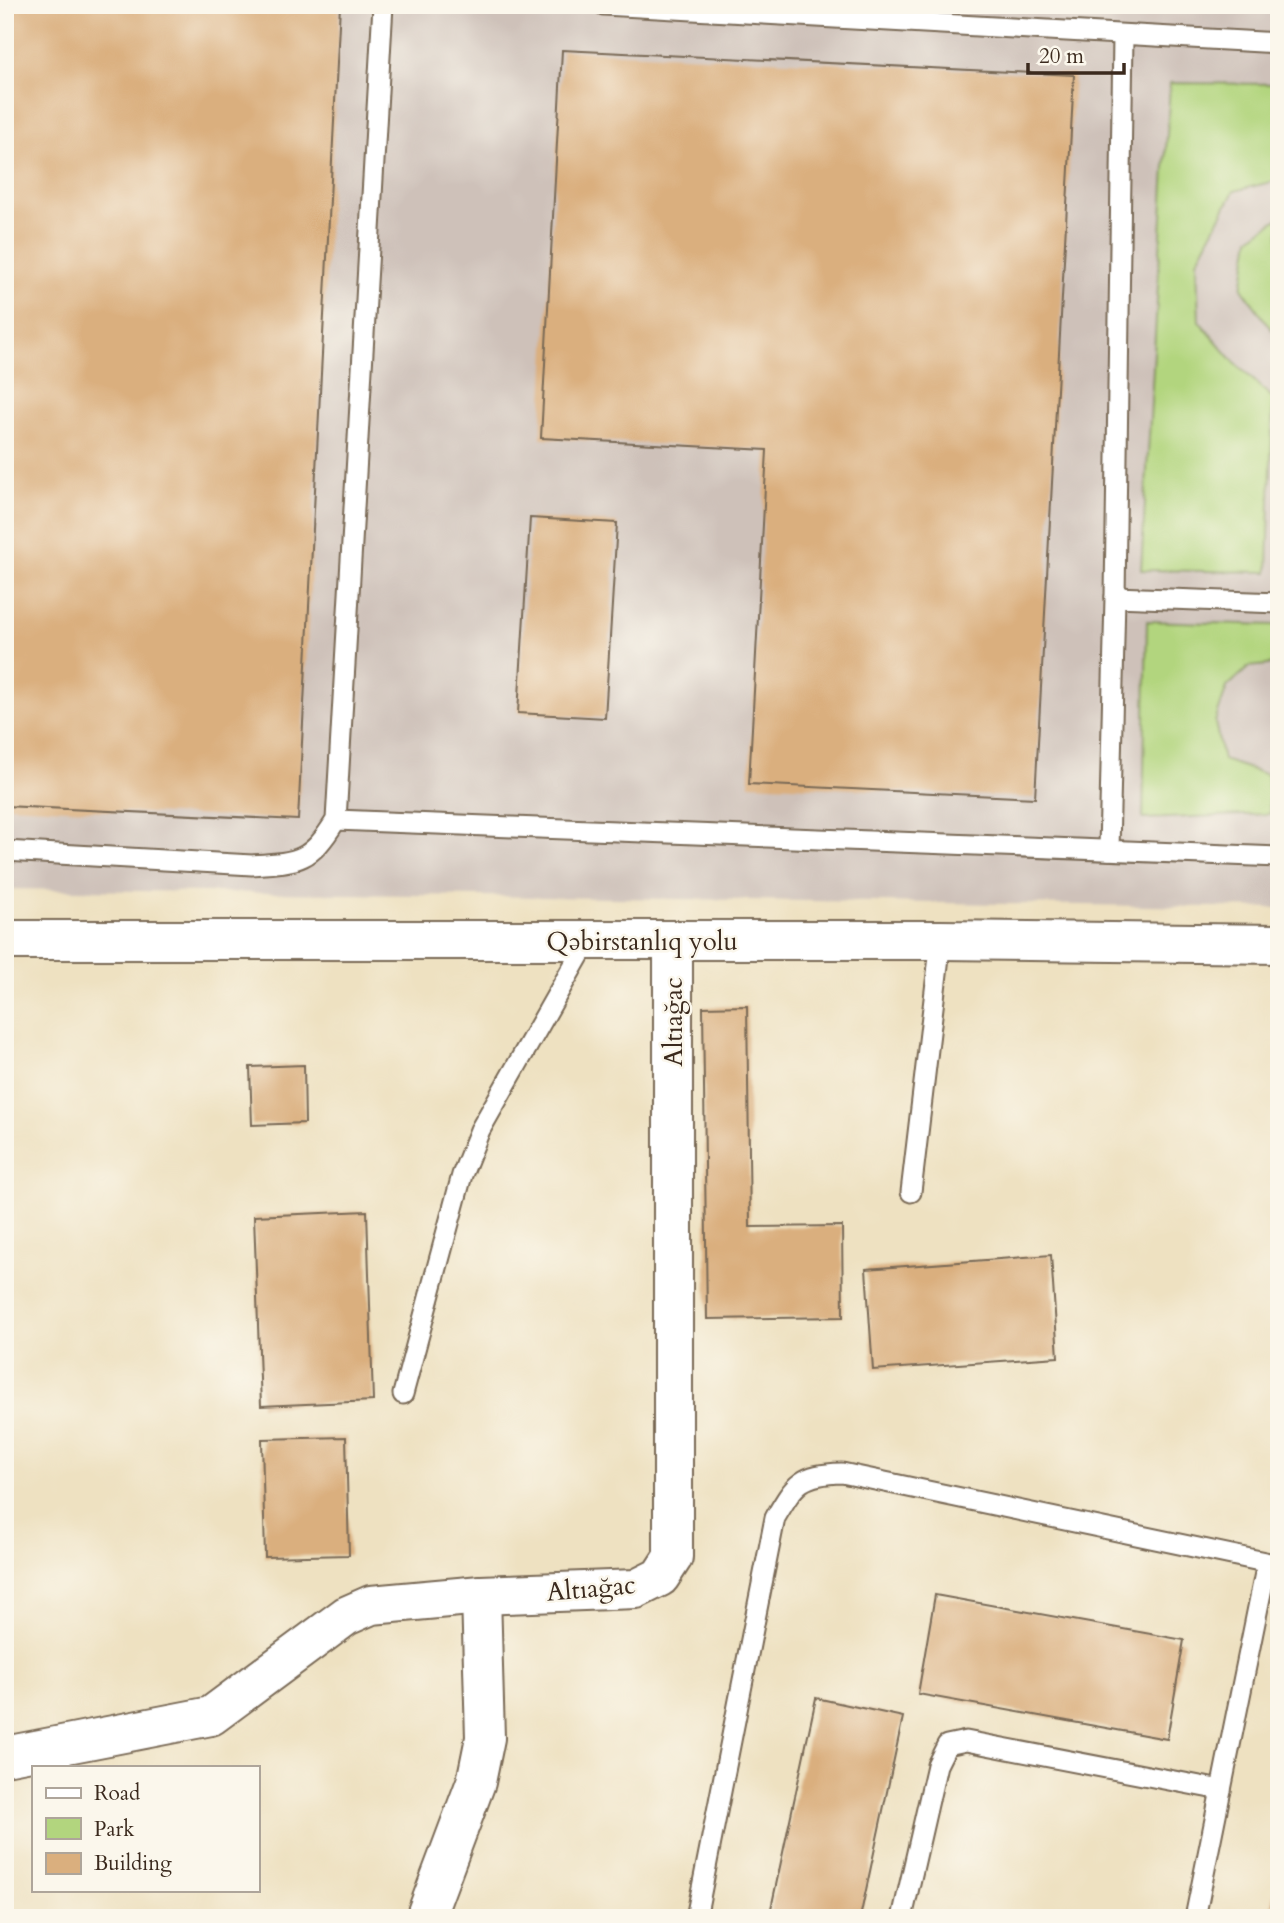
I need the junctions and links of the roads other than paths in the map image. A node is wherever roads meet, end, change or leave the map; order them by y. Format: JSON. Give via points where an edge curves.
{"nodes":[{"id":1,"x":383,"y":5,"type":"edge"},
{"id":2,"x":604,"y":5,"type":"edge"},
{"id":3,"x":1124,"y":36,"type":"junction"},
{"id":4,"x":1279,"y":43,"type":"edge"},
{"id":5,"x":1115,"y":597,"type":"junction"},
{"id":6,"x":1279,"y":603,"type":"edge"},
{"id":7,"x":336,"y":820,"type":"junction"},
{"id":8,"x":1109,"y":850,"type":"junction"},
{"id":9,"x":5,"y":851,"type":"edge"},
{"id":10,"x":1279,"y":857,"type":"edge"},
{"id":11,"x":5,"y":940,"type":"edge"},
{"id":12,"x":941,"y":940,"type":"junction"},
{"id":13,"x":673,"y":941,"type":"junction"},
{"id":14,"x":587,"y":942,"type":"junction"},
{"id":15,"x":1279,"y":944,"type":"edge"},
{"id":16,"x":911,"y":1192,"type":"dead end"},
{"id":17,"x":403,"y":1394,"type":"dead end"},
{"id":18,"x":1273,"y":1564,"type":"edge"},
{"id":19,"x":481,"y":1595,"type":"junction"},
{"id":20,"x":5,"y":1756,"type":"edge"},
{"id":21,"x":1220,"y":1790,"type":"junction"},
{"id":22,"x":425,"y":1918,"type":"edge"},
{"id":23,"x":696,"y":1918,"type":"edge"},
{"id":24,"x":902,"y":1918,"type":"edge"},
{"id":25,"x":1195,"y":1918,"type":"edge"}],
"edges":[{"from":1,"to":7,"type":"lane"},
{"from":2,"to":3,"type":"lane"},
{"from":3,"to":4,"type":"lane"},
{"from":3,"to":5,"type":"lane"},
{"from":5,"to":6,"type":"lane"},
{"from":5,"to":8,"type":"lane"},
{"from":7,"to":8,"type":"lane"},
{"from":7,"to":9,"type":"lane","via":[[318,848],[291,863],[252,865]]},
{"from":8,"to":10,"type":"lane"},
{"from":11,"to":14,"type":"street","name":"Qəbirstanlıq yolu"},
{"from":12,"to":13,"type":"street","name":"Qəbirstanlıq yolu"},
{"from":12,"to":15,"type":"street","name":"Qəbirstanlıq yolu"},
{"from":12,"to":16,"type":"lane"},
{"from":13,"to":14,"type":"street","name":"Qəbirstanlıq yolu"},
{"from":13,"to":19,"type":"street","name":"Altıağac","via":[[673,1557],[660,1577],[636,1589]]},
{"from":14,"to":17,"type":"lane","via":[[480,1130],[462,1175]]},
{"from":18,"to":21,"type":"lane"},
{"from":18,"to":23,"type":"lane","via":[[842,1474],[818,1474],[794,1485],[775,1518]]},
{"from":19,"to":20,"type":"street","name":"Altıağac","via":[[372,1605],[346,1616],[211,1716]]},
{"from":19,"to":22,"type":"street","via":[[485,1738],[476,1782]]},
{"from":21,"to":24,"type":"lane","via":[[966,1741],[947,1745],[937,1765]]},
{"from":21,"to":25,"type":"lane"}]}
